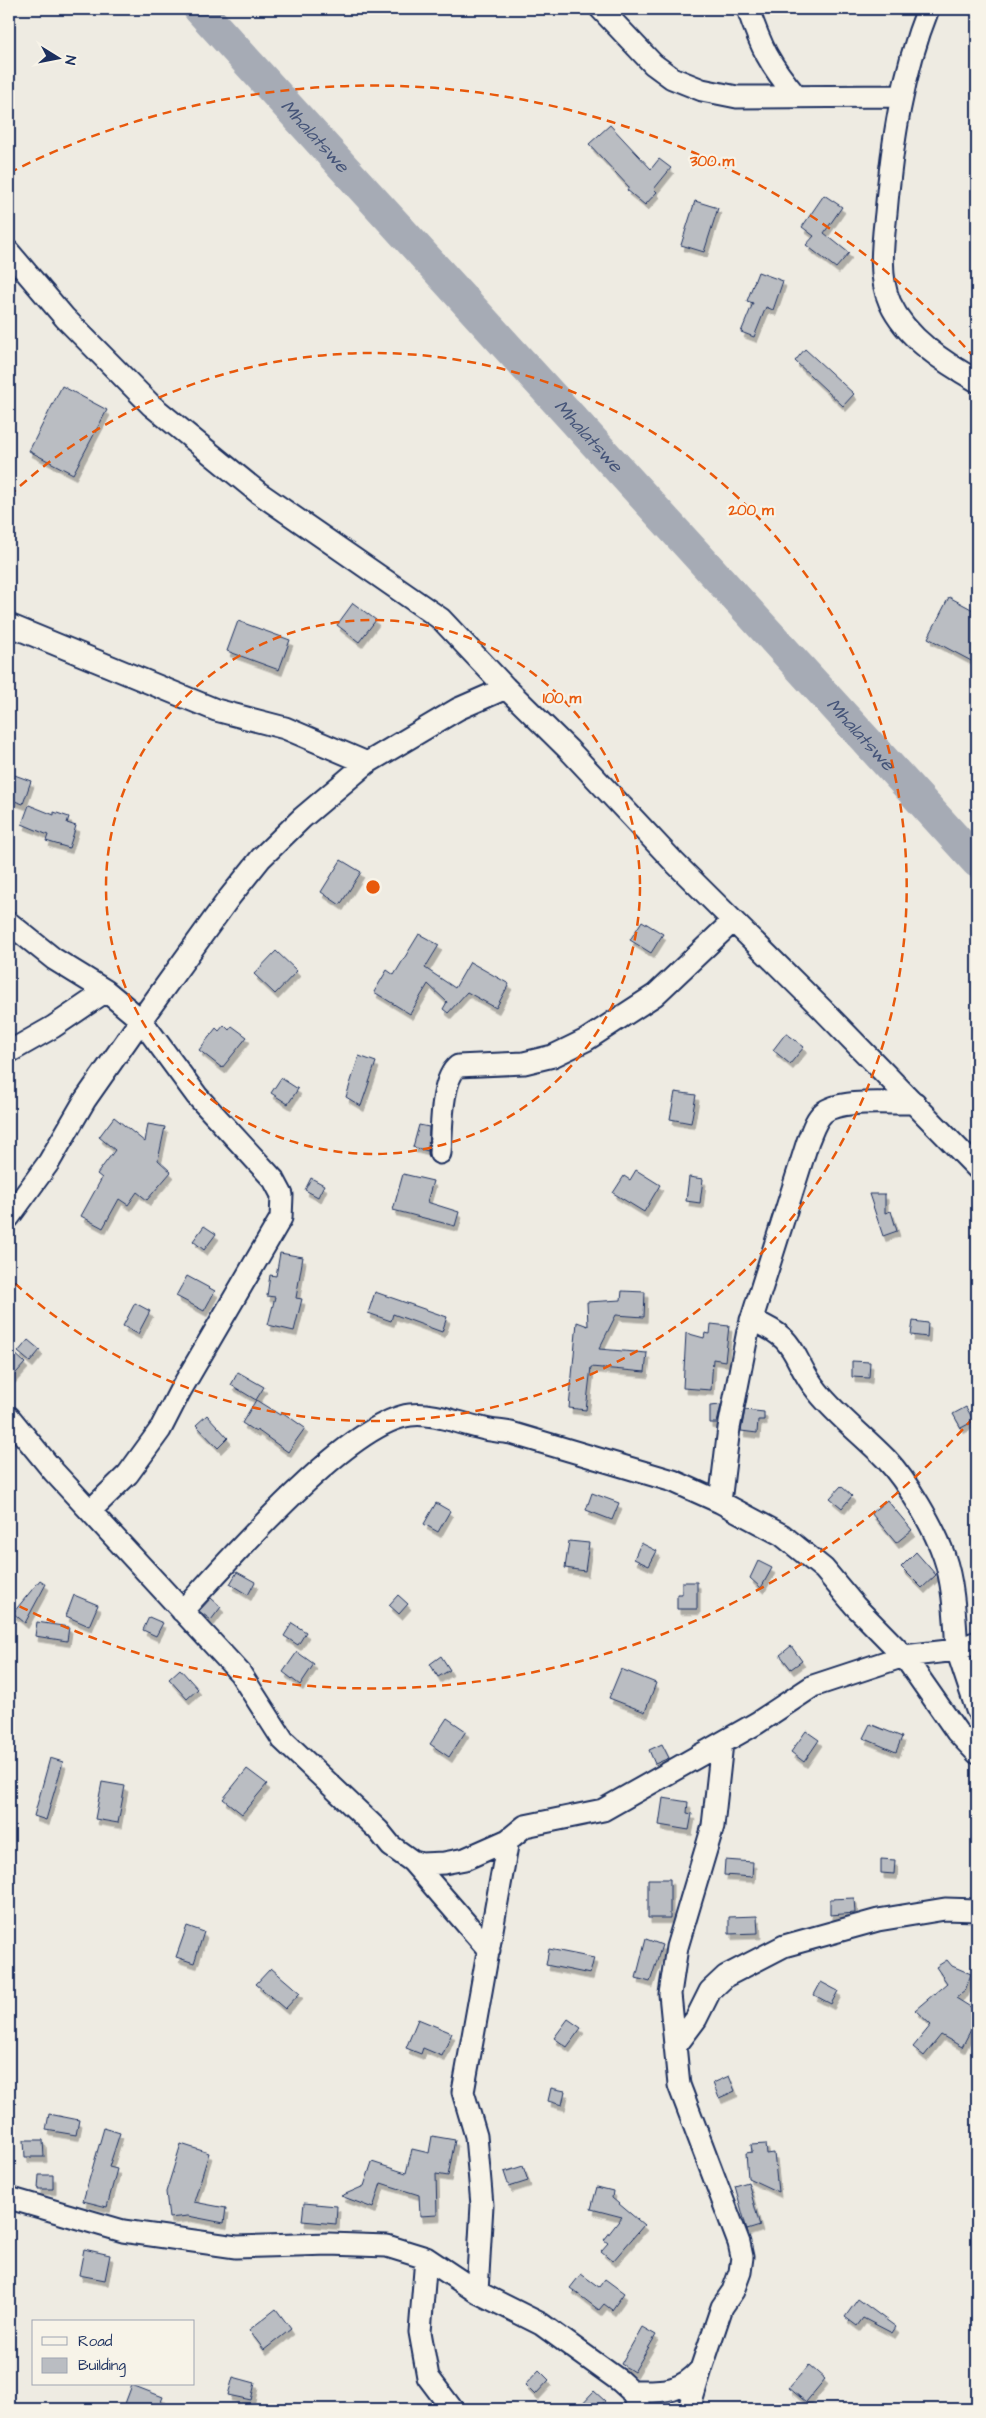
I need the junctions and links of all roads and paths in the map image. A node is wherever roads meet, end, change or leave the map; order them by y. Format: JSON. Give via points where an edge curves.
{"nodes":[{"id":1,"x":602,"y":9,"type":"edge"},
{"id":2,"x":748,"y":9,"type":"edge"},
{"id":3,"x":928,"y":9,"type":"edge"},
{"id":4,"x":796,"y":96,"type":"junction"},
{"id":5,"x":902,"y":96,"type":"junction"},
{"id":6,"x":9,"y":252,"type":"edge"},
{"id":7,"x":977,"y":380,"type":"edge"},
{"id":8,"x":9,"y":625,"type":"edge"},
{"id":9,"x":506,"y":688,"type":"junction"},
{"id":10,"x":367,"y":763,"type":"junction"},
{"id":11,"x":733,"y":921,"type":"junction"},
{"id":12,"x":9,"y":923,"type":"edge"},
{"id":13,"x":106,"y":991,"type":"junction"},
{"id":14,"x":141,"y":1020,"type":"junction"},
{"id":15,"x":9,"y":1052,"type":"edge"},
{"id":16,"x":915,"y":1103,"type":"junction"},
{"id":17,"x":440,"y":1153,"type":"dead end"},
{"id":18,"x":977,"y":1168,"type":"edge"},
{"id":19,"x":9,"y":1217,"type":"edge"},
{"id":20,"x":751,"y":1320,"type":"junction"},
{"id":21,"x":9,"y":1418,"type":"edge"},
{"id":22,"x":720,"y":1502,"type":"junction"},
{"id":23,"x":90,"y":1511,"type":"junction"},
{"id":24,"x":182,"y":1610,"type":"junction"},
{"id":25,"x":977,"y":1642,"type":"edge"},
{"id":26,"x":956,"y":1650,"type":"junction"},
{"id":27,"x":904,"y":1656,"type":"junction"},
{"id":28,"x":977,"y":1710,"type":"edge"},
{"id":29,"x":722,"y":1743,"type":"junction"},
{"id":30,"x":977,"y":1753,"type":"edge"},
{"id":31,"x":508,"y":1840,"type":"junction"},
{"id":32,"x":412,"y":1861,"type":"junction"},
{"id":33,"x":977,"y":1910,"type":"edge"},
{"id":34,"x":489,"y":1950,"type":"junction"},
{"id":35,"x":675,"y":2047,"type":"junction"},
{"id":36,"x":9,"y":2198,"type":"edge"},
{"id":37,"x":426,"y":2258,"type":"junction"},
{"id":38,"x":477,"y":2292,"type":"junction"},
{"id":39,"x":701,"y":2369,"type":"junction"},
{"id":40,"x":636,"y":2400,"type":"edge"},
{"id":41,"x":452,"y":2409,"type":"edge"},
{"id":42,"x":689,"y":2409,"type":"edge"}],
"edges":[{"from":1,"to":4,"type":"street","via":[[653,64],[672,78],[702,90],[736,96]]},
{"from":2,"to":4,"type":"street","via":[[763,52]]},
{"from":3,"to":5,"type":"street"},
{"from":4,"to":5,"type":"street"},
{"from":5,"to":7,"type":"street","via":[[890,165],[883,241],[884,277],[890,302],[903,324],[922,343]]},
{"from":6,"to":9,"type":"street","via":[[65,318],[151,405],[259,493],[441,619]]},
{"from":8,"to":10,"type":"street","via":[[216,710],[285,728]]},
{"from":9,"to":10,"type":"street","via":[[458,709]]},
{"from":9,"to":11,"type":"street"},
{"from":10,"to":14,"type":"street","via":[[261,858]]},
{"from":11,"to":16,"type":"street"},
{"from":11,"to":17,"type":"street","via":[[655,995],[586,1040],[553,1056],[524,1063],[458,1066],[451,1071],[446,1086]]},
{"from":12,"to":13,"type":"street","via":[[54,959]]},
{"from":13,"to":14,"type":"street"},
{"from":13,"to":15,"type":"street"},
{"from":14,"to":19,"type":"street","via":[[85,1100],[49,1162]]},
{"from":14,"to":23,"type":"street","via":[[197,1096],[274,1180],[283,1205],[281,1218],[160,1430],[128,1474]]},
{"from":16,"to":18,"type":"street"},
{"from":16,"to":20,"type":"street","via":[[839,1106],[824,1112],[818,1119],[808,1141]]},
{"from":20,"to":22,"type":"street","via":[[729,1428]]},
{"from":20,"to":26,"type":"street","via":[[778,1332],[786,1340],[818,1392],[887,1460],[920,1508],[944,1557],[955,1618]]},
{"from":21,"to":23,"type":"street"},
{"from":22,"to":24,"type":"street","via":[[673,1481],[511,1433],[429,1416],[395,1418],[358,1440],[310,1477]]},
{"from":22,"to":27,"type":"street","via":[[782,1535],[824,1568],[855,1606]]},
{"from":23,"to":24,"type":"street"},
{"from":24,"to":32,"type":"street","via":[[240,1673],[284,1740],[391,1846]]},
{"from":25,"to":26,"type":"street"},
{"from":26,"to":27,"type":"street"},
{"from":26,"to":28,"type":"street"},
{"from":27,"to":29,"type":"street","via":[[813,1686]]},
{"from":27,"to":30,"type":"street","via":[[957,1732]]},
{"from":29,"to":31,"type":"street","via":[[603,1810],[525,1826]]},
{"from":29,"to":35,"type":"street","via":[[713,1826],[676,1947],[670,1994]]},
{"from":31,"to":32,"type":"street","via":[[465,1859],[421,1864]]},
{"from":31,"to":34,"type":"street"},
{"from":32,"to":34,"type":"street"},
{"from":33,"to":35,"type":"street","via":[[945,1909],[878,1920],[784,1946],[726,1976],[710,1990],[696,2020]]},
{"from":34,"to":38,"type":"street","via":[[463,2092],[476,2136],[482,2205]]},
{"from":35,"to":39,"type":"street","via":[[679,2084],[742,2257],[733,2291],[722,2307]]},
{"from":36,"to":37,"type":"street","via":[[133,2232],[236,2246],[387,2246]]},
{"from":37,"to":38,"type":"street"},
{"from":37,"to":41,"type":"street","via":[[420,2332],[426,2368],[428,2377]]},
{"from":38,"to":40,"type":"street","via":[[541,2324]]},
{"from":39,"to":40,"type":"street","via":[[676,2388]]},
{"from":39,"to":42,"type":"street"}]}
